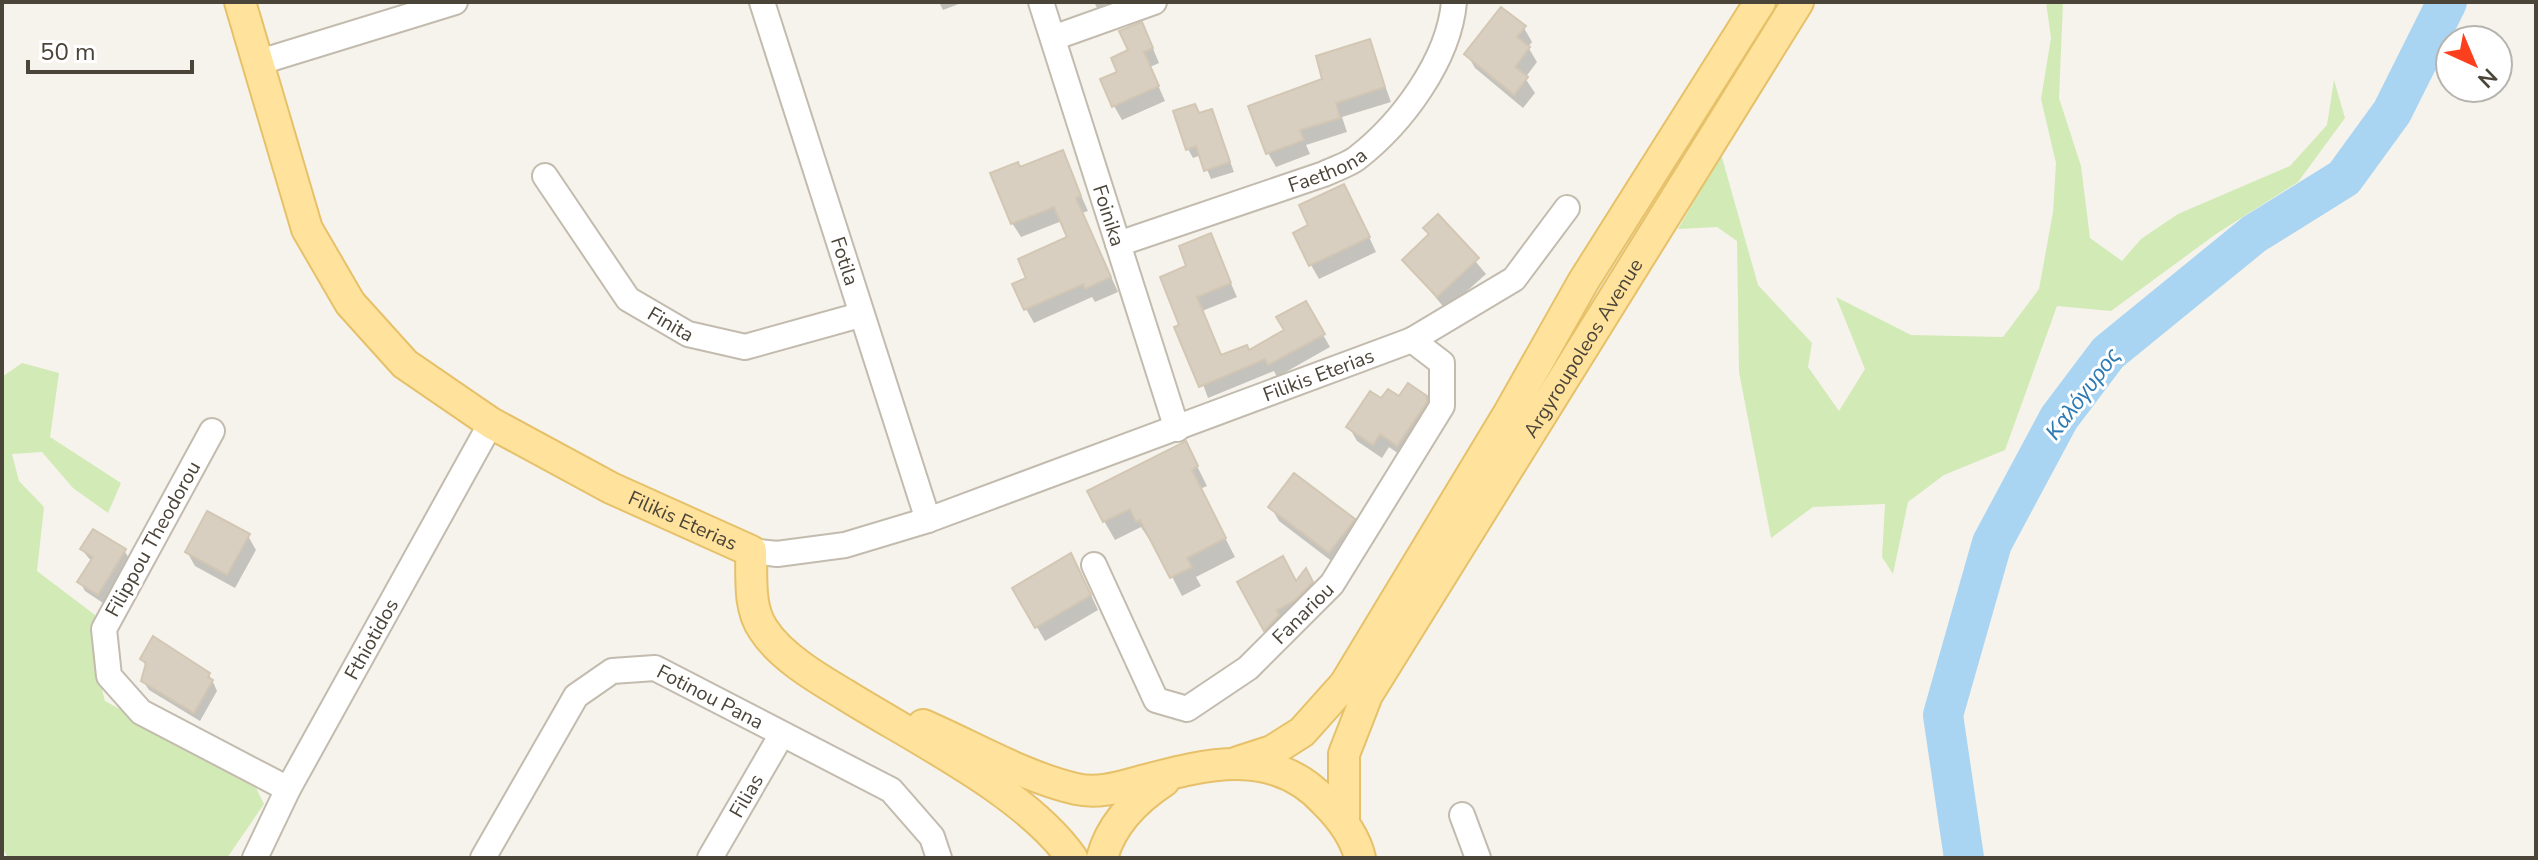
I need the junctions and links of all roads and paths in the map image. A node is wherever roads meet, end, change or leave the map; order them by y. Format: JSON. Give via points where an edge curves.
{"nodes":[{"id":1,"x":240,"y":2,"type":"edge"},
{"id":2,"x":455,"y":2,"type":"edge"},
{"id":3,"x":762,"y":2,"type":"edge"},
{"id":4,"x":1041,"y":2,"type":"edge"},
{"id":5,"x":1154,"y":2,"type":"edge"},
{"id":6,"x":1454,"y":2,"type":"edge"},
{"id":7,"x":1760,"y":2,"type":"edge"},
{"id":8,"x":1798,"y":2,"type":"edge"},
{"id":9,"x":1053,"y":38,"type":"junction"},
{"id":10,"x":260,"y":62,"type":"junction"},
{"id":11,"x":545,"y":176,"type":"dead end"},
{"id":12,"x":1567,"y":208,"type":"dead end"},
{"id":13,"x":1118,"y":244,"type":"junction"},
{"id":14,"x":860,"y":315,"type":"junction"},
{"id":15,"x":1412,"y":340,"type":"junction"},
{"id":16,"x":491,"y":423,"type":"junction"},
{"id":17,"x":1177,"y":429,"type":"junction"},
{"id":18,"x":212,"y":431,"type":"dead end"},
{"id":19,"x":928,"y":520,"type":"junction"},
{"id":20,"x":751,"y":551,"type":"junction"},
{"id":21,"x":1094,"y":565,"type":"dead end"},
{"id":22,"x":826,"y":683,"type":"junction"},
{"id":23,"x":1356,"y":690,"type":"junction"},
{"id":24,"x":782,"y":734,"type":"junction"},
{"id":25,"x":1238,"y":762,"type":"junction"},
{"id":26,"x":1179,"y":771,"type":"junction"},
{"id":27,"x":288,"y":789,"type":"junction"},
{"id":28,"x":1462,"y":815,"type":"dead end"},
{"id":29,"x":1344,"y":822,"type":"junction"},
{"id":30,"x":255,"y":858,"type":"edge"},
{"id":31,"x":483,"y":858,"type":"edge"},
{"id":32,"x":710,"y":858,"type":"edge"},
{"id":33,"x":939,"y":858,"type":"edge"},
{"id":34,"x":1072,"y":858,"type":"edge"},
{"id":35,"x":1102,"y":858,"type":"edge"},
{"id":36,"x":1360,"y":858,"type":"edge"},
{"id":37,"x":1478,"y":858,"type":"edge"}],
"edges":[{"from":1,"to":10,"type":"main road","name":"Filikis Eterias"},
{"from":2,"to":10,"type":"street"},
{"from":3,"to":14,"type":"street","name":"Fotila"},
{"from":4,"to":9,"type":"street","name":"Foinika"},
{"from":5,"to":9,"type":"street"},
{"from":6,"to":13,"type":"street","name":"Faethona","via":[[1453,19],[1432,70],[1385,133],[1355,160]]},
{"from":7,"to":23,"type":"main road","name":"Argyroupoleos Avenue","via":[[1583,282]]},
{"from":8,"to":23,"type":"main road","name":"Argyroupoleos Avenue"},
{"from":9,"to":13,"type":"street","name":"Foinika"},
{"from":10,"to":16,"type":"main road","name":"Filikis Eterias","via":[[307,229],[350,303],[405,364]]},
{"from":11,"to":14,"type":"street","name":"Finita","via":[[628,299],[688,334],[745,347]]},
{"from":12,"to":15,"type":"street","name":"Filikis Eterias","via":[[1514,279]]},
{"from":13,"to":17,"type":"street","name":"Foinika"},
{"from":14,"to":19,"type":"street","name":"Fotila"},
{"from":15,"to":17,"type":"street","name":"Filikis Eterias"},
{"from":15,"to":21,"type":"street","name":"Fanariou","via":[[1442,363],[1442,406],[1332,584],[1248,668],[1187,709],[1156,700]]},
{"from":16,"to":20,"type":"main road","name":"Filikis Eterias","via":[[650,507]]},
{"from":16,"to":27,"type":"street","name":"Fthiotidos"},
{"from":17,"to":19,"type":"street","name":"Filikis Eterias"},
{"from":18,"to":27,"type":"street","name":"Filippou Theodorou","via":[[104,629],[109,676],[141,712]]},
{"from":19,"to":20,"type":"street","name":"Filikis Eterias","via":[[845,545],[777,554]]},
{"from":20,"to":22,"type":"main road","via":[[753,604],[762,629]]},
{"from":22,"to":26,"type":"main road","via":[[1076,789],[1104,791]]},
{"from":22,"to":34,"type":"main road","via":[[1031,811]]},
{"from":23,"to":25,"type":"main road","via":[[1272,751]]},
{"from":23,"to":29,"type":"main road","via":[[1344,754]]},
{"from":24,"to":31,"type":"street","name":"Fotinou Pana","via":[[655,668],[612,671],[576,696]]},
{"from":24,"to":32,"type":"street","name":"Filias"},
{"from":24,"to":33,"type":"street","name":"Fotinou Pana","via":[[891,790],[932,837]]},
{"from":25,"to":26,"type":"main road"},
{"from":25,"to":29,"type":"main road","via":[[1279,770],[1316,791]]},
{"from":26,"to":35,"type":"main road","via":[[1136,799],[1106,840]]},
{"from":27,"to":30,"type":"street","name":"Fthiotidos"},
{"from":28,"to":37,"type":"street"},
{"from":29,"to":36,"type":"main road"}]}
